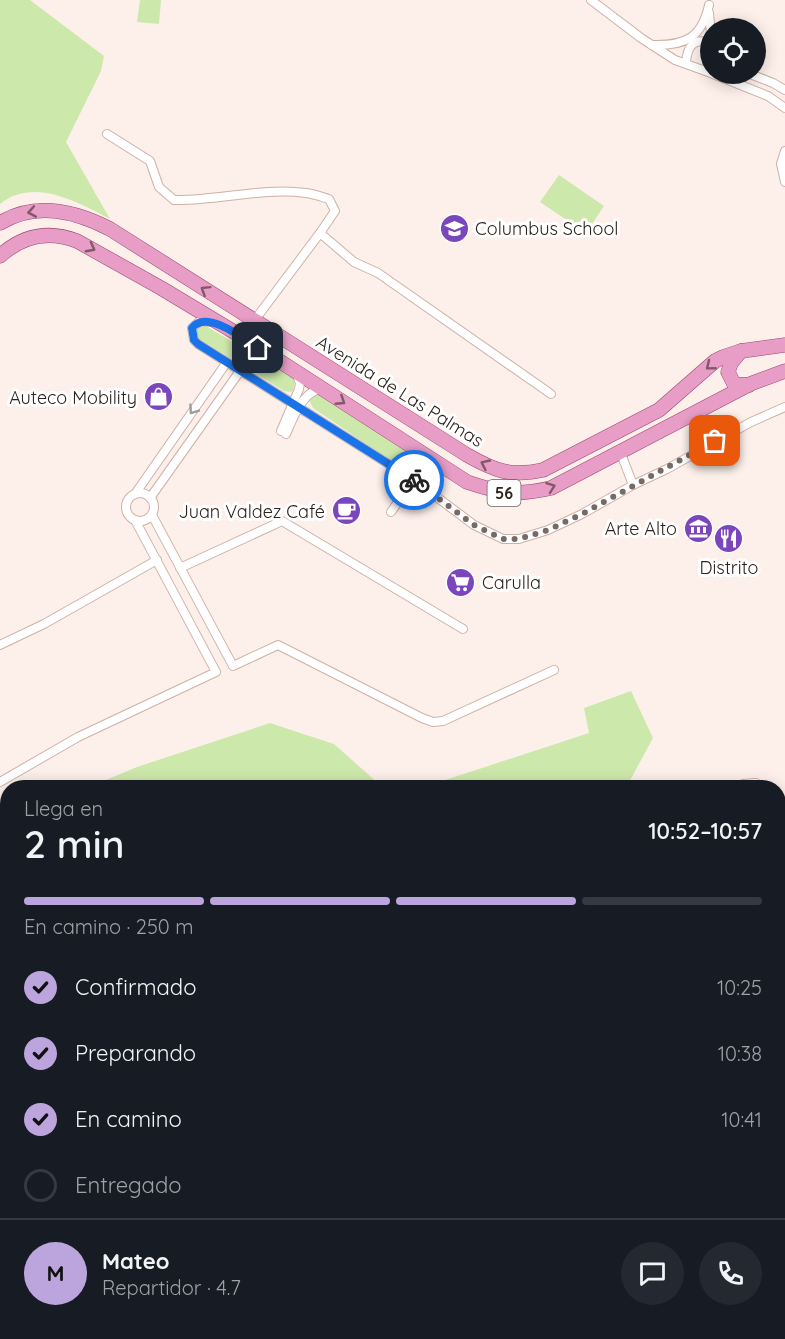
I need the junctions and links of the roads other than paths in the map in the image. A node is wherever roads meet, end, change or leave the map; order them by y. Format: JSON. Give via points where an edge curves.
{"nodes":[{"id":1,"x":591,"y":0,"type":"edge"},
{"id":2,"x":710,"y":2,"type":"edge"},
{"id":3,"x":710,"y":18,"type":"edge"},
{"id":4,"x":700,"y":41,"type":"edge"},
{"id":5,"x":652,"y":45,"type":"junction"},
{"id":6,"x":686,"y":63,"type":"junction"},
{"id":7,"x":700,"y":68,"type":"edge"},
{"id":8,"x":766,"y":80,"type":"edge"},
{"id":9,"x":739,"y":84,"type":"edge"},
{"id":10,"x":785,"y":90,"type":"edge"},
{"id":11,"x":785,"y":108,"type":"edge"},
{"id":12,"x":107,"y":134,"type":"dead end"},
{"id":13,"x":785,"y":151,"type":"edge"},
{"id":14,"x":785,"y":182,"type":"edge"},
{"id":15,"x":0,"y":223,"type":"edge"},
{"id":16,"x":320,"y":233,"type":"junction"},
{"id":17,"x":0,"y":256,"type":"edge"},
{"id":18,"x":254,"y":321,"type":"junction"},
{"id":19,"x":223,"y":326,"type":"junction"},
{"id":20,"x":785,"y":345,"type":"edge"},
{"id":21,"x":741,"y":351,"type":"junction"},
{"id":22,"x":227,"y":363,"type":"junction"},
{"id":23,"x":240,"y":371,"type":"junction"},
{"id":24,"x":785,"y":371,"type":"edge"},
{"id":25,"x":296,"y":372,"type":"junction"},
{"id":26,"x":750,"y":384,"type":"junction"},
{"id":27,"x":322,"y":389,"type":"junction"},
{"id":28,"x":551,"y":394,"type":"dead end"},
{"id":29,"x":296,"y":406,"type":"junction"},
{"id":30,"x":785,"y":407,"type":"edge"},
{"id":31,"x":284,"y":432,"type":"dead end"},
{"id":32,"x":415,"y":448,"type":"junction"},
{"id":33,"x":620,"y":451,"type":"junction"},
{"id":34,"x":414,"y":480,"type":"junction"},
{"id":35,"x":633,"y":485,"type":"junction"},
{"id":36,"x":135,"y":494,"type":"junction"},
{"id":37,"x":150,"y":498,"type":"junction"},
{"id":38,"x":391,"y":512,"type":"dead end"},
{"id":39,"x":152,"y":515,"type":"junction"},
{"id":40,"x":135,"y":520,"type":"junction"},
{"id":41,"x":157,"y":560,"type":"junction"},
{"id":42,"x":180,"y":568,"type":"junction"},
{"id":43,"x":463,"y":629,"type":"dead end"},
{"id":44,"x":0,"y":645,"type":"edge"},
{"id":45,"x":554,"y":670,"type":"dead end"},
{"id":46,"x":3,"y":780,"type":"edge"}],
"edges":[{"from":1,"to":5,"type":"street"},
{"from":2,"to":3,"type":"street"},
{"from":2,"to":5,"type":"street","via":[[706,20],[688,40]]},
{"from":4,"to":6,"type":"street","via":[[691,44]]},
{"from":5,"to":6,"type":"street"},
{"from":6,"to":7,"type":"street"},
{"from":8,"to":10,"type":"street"},
{"from":9,"to":11,"type":"street"},
{"from":12,"to":16,"type":"street","via":[[150,161],[159,187],[174,200],[270,192],[306,193],[329,199],[334,211]]},
{"from":13,"to":14,"type":"street","via":[[781,164]]},
{"from":18,"to":15,"type":"main road","name":"Avenida de Las Palmas","number":"56","one_way":true,"via":[[90,219],[44,210]]},
{"from":16,"to":18,"type":"street"},
{"from":16,"to":28,"type":"street","via":[[354,262],[378,273]]},
{"from":17,"to":19,"type":"main road","number":"56","one_way":true,"via":[[15,244],[40,234],[64,236],[90,247]]},
{"from":21,"to":18,"type":"main road","name":"Avenida de Las Palmas","number":"56","one_way":true,"via":[[715,362],[660,410],[543,470],[504,473],[467,455]]},
{"from":19,"to":22,"type":"street","via":[[200,321],[191,334],[198,344]]},
{"from":19,"to":25,"type":"main road","number":"56"},
{"from":20,"to":21,"type":"main road","name":"Avenida de Las Palmas","number":"56"},
{"from":21,"to":26,"type":"main road","via":[[728,372],[737,385]]},
{"from":22,"to":23,"type":"street"},
{"from":22,"to":36,"type":"street","one_way":true},
{"from":23,"to":29,"type":"street"},
{"from":23,"to":37,"type":"street"},
{"from":24,"to":26,"type":"main road","number":"56"},
{"from":25,"to":27,"type":"main road","number":"56"},
{"from":25,"to":29,"type":"street","via":[[300,383]]},
{"from":26,"to":33,"type":"main road","number":"56"},
{"from":27,"to":29,"type":"street","via":[[311,392]]},
{"from":27,"to":32,"type":"main road","number":"56","one_way":true},
{"from":29,"to":31,"type":"street"},
{"from":29,"to":34,"type":"street"},
{"from":30,"to":35,"type":"street"},
{"from":32,"to":33,"type":"main road","number":"56","one_way":true,"via":[[467,482],[515,494],[551,488]]},
{"from":32,"to":34,"type":"street","via":[[423,464]]},
{"from":33,"to":35,"type":"street"},
{"from":34,"to":35,"type":"street","via":[[474,525],[503,539],[519,539],[548,530]]},
{"from":34,"to":38,"type":"street"},
{"from":36,"to":37,"type":"street"},
{"from":36,"to":40,"type":"street","via":[[126,507]]},
{"from":37,"to":39,"type":"street"},
{"from":39,"to":40,"type":"street"},
{"from":39,"to":42,"type":"street"},
{"from":40,"to":41,"type":"street"},
{"from":41,"to":44,"type":"street"},
{"from":41,"to":46,"type":"street","via":[[216,672],[78,737]]},
{"from":42,"to":43,"type":"street","via":[[282,521]]},
{"from":42,"to":45,"type":"street","via":[[233,666],[278,645],[433,722],[443,721]]}]}
